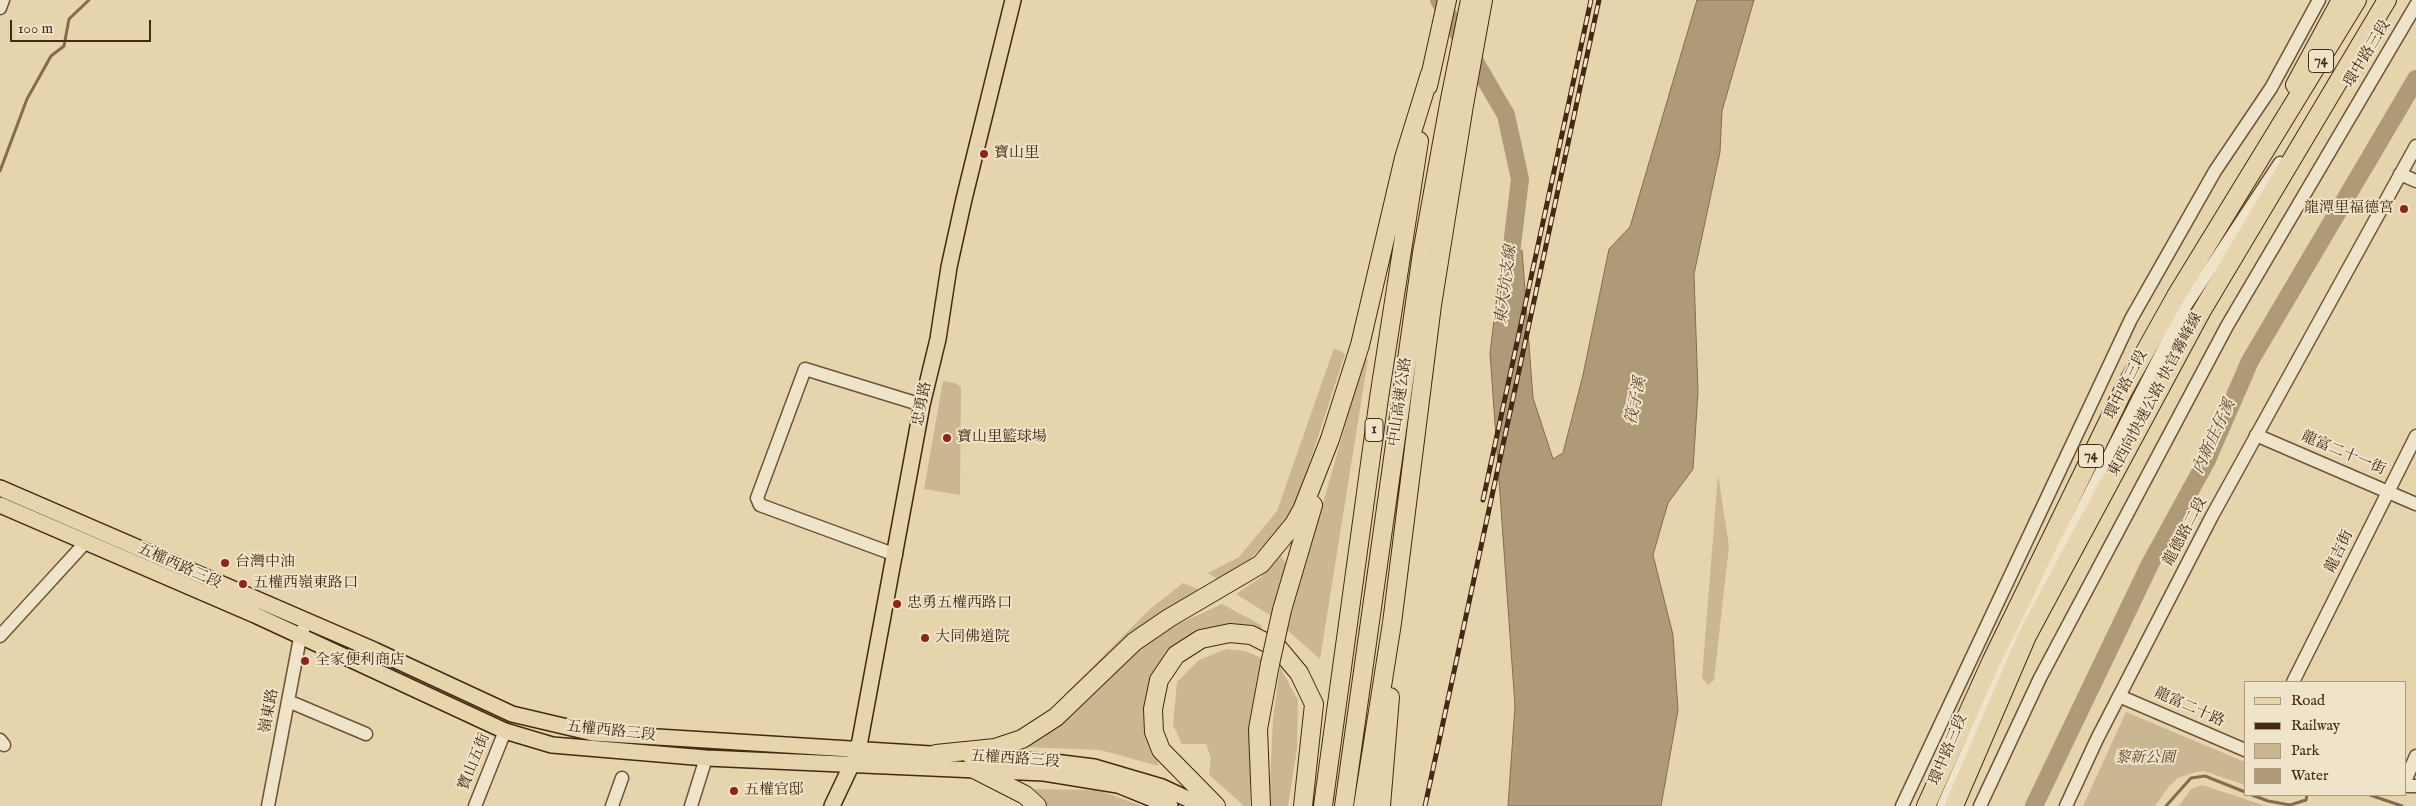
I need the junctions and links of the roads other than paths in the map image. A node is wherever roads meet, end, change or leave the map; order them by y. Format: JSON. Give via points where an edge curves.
{"nodes":[{"id":1,"x":3,"y":0,"type":"edge"},
{"id":2,"x":1013,"y":0,"type":"edge"},
{"id":3,"x":1447,"y":0,"type":"edge"},
{"id":4,"x":1470,"y":0,"type":"edge"},
{"id":5,"x":2319,"y":0,"type":"edge"},
{"id":6,"x":2341,"y":0,"type":"edge"},
{"id":7,"x":2357,"y":0,"type":"edge"},
{"id":8,"x":2367,"y":0,"type":"edge"},
{"id":9,"x":2377,"y":0,"type":"edge"},
{"id":10,"x":2387,"y":0,"type":"edge"},
{"id":11,"x":2400,"y":0,"type":"edge"},
{"id":12,"x":2416,"y":6,"type":"edge"},
{"id":13,"x":0,"y":8,"type":"edge"},
{"id":14,"x":1482,"y":8,"type":"edge"},
{"id":15,"x":1430,"y":74,"type":"junction"},
{"id":16,"x":1457,"y":102,"type":"junction"},
{"id":17,"x":2284,"y":121,"type":"junction"},
{"id":18,"x":2416,"y":146,"type":"edge"},
{"id":19,"x":2400,"y":174,"type":"junction"},
{"id":20,"x":2416,"y":181,"type":"edge"},
{"id":21,"x":2235,"y":254,"type":"junction"},
{"id":22,"x":922,"y":405,"type":"junction"},
{"id":23,"x":2256,"y":434,"type":"junction"},
{"id":24,"x":2416,"y":436,"type":"edge"},
{"id":25,"x":1330,"y":439,"type":"junction"},
{"id":26,"x":0,"y":488,"type":"edge"},
{"id":27,"x":2388,"y":491,"type":"junction"},
{"id":28,"x":2416,"y":504,"type":"edge"},
{"id":29,"x":0,"y":505,"type":"edge"},
{"id":30,"x":85,"y":543,"type":"junction"},
{"id":31,"x":896,"y":555,"type":"junction"},
{"id":32,"x":306,"y":622,"type":"junction"},
{"id":33,"x":1392,"y":623,"type":"junction"},
{"id":34,"x":0,"y":636,"type":"edge"},
{"id":35,"x":300,"y":638,"type":"junction"},
{"id":36,"x":2293,"y":681,"type":"edge"},
{"id":37,"x":2120,"y":696,"type":"junction"},
{"id":38,"x":288,"y":701,"type":"junction"},
{"id":39,"x":505,"y":731,"type":"junction"},
{"id":40,"x":366,"y":734,"type":"dead end"},
{"id":41,"x":2244,"y":750,"type":"edge"},
{"id":42,"x":936,"y":754,"type":"junction"},
{"id":43,"x":2416,"y":756,"type":"edge"},
{"id":44,"x":706,"y":758,"type":"junction"},
{"id":45,"x":854,"y":758,"type":"junction"},
{"id":46,"x":972,"y":768,"type":"junction"},
{"id":47,"x":622,"y":778,"type":"dead end"},
{"id":48,"x":2416,"y":786,"type":"edge"},
{"id":49,"x":268,"y":806,"type":"edge"},
{"id":50,"x":475,"y":806,"type":"edge"},
{"id":51,"x":612,"y":806,"type":"edge"},
{"id":52,"x":691,"y":806,"type":"edge"},
{"id":53,"x":832,"y":806,"type":"edge"},
{"id":54,"x":1037,"y":806,"type":"edge"},
{"id":55,"x":1170,"y":806,"type":"edge"},
{"id":56,"x":1203,"y":806,"type":"edge"},
{"id":57,"x":1216,"y":806,"type":"edge"},
{"id":58,"x":1261,"y":806,"type":"edge"},
{"id":59,"x":1303,"y":806,"type":"edge"},
{"id":60,"x":1323,"y":806,"type":"edge"},
{"id":61,"x":1344,"y":806,"type":"edge"},
{"id":62,"x":1363,"y":806,"type":"edge"},
{"id":63,"x":1381,"y":806,"type":"edge"},
{"id":64,"x":1902,"y":806,"type":"edge"},
{"id":65,"x":1926,"y":806,"type":"edge"},
{"id":66,"x":1936,"y":806,"type":"edge"},
{"id":67,"x":1943,"y":806,"type":"edge"},
{"id":68,"x":1954,"y":806,"type":"edge"},
{"id":69,"x":1980,"y":806,"type":"edge"},
{"id":70,"x":2066,"y":806,"type":"edge"}],
"edges":[{"from":1,"to":13,"type":"street"},
{"from":2,"to":22,"type":"main road","name":"忠勇路","via":[[964,199]]},
{"from":3,"to":15,"type":"highway","name":"中山高速公路","number":"1"},
{"from":4,"to":16,"type":"highway","name":"中山高速公路","number":"1"},
{"from":5,"to":64,"type":"street","name":"環中路三段","via":[[2271,88],[2214,171],[2131,320]]},
{"from":6,"to":17,"type":"highway","via":[[2296,78]]},
{"from":7,"to":17,"type":"highway","name":"東西向快速公路 快官霧峰線","number":"74"},
{"from":8,"to":66,"type":"street","name":"環中路三段","via":[[2180,304],[2013,630]]},
{"from":9,"to":67,"type":"street","name":"環中路三段","via":[[2282,162],[2186,306],[2018,633]]},
{"from":10,"to":21,"type":"highway","name":"東西向快速公路 快官霧峰線","number":"74"},
{"from":11,"to":21,"type":"highway","via":[[2331,111]]},
{"from":12,"to":69,"type":"street","name":"環中路三段","via":[[2227,326],[2040,678]]},
{"from":14,"to":16,"type":"highway"},
{"from":15,"to":25,"type":"highway","via":[[1404,158],[1360,345]]},
{"from":15,"to":60,"type":"highway","name":"中山高速公路","number":"1","via":[[1379,398]]},
{"from":16,"to":33,"type":"highway"},
{"from":16,"to":61,"type":"highway","name":"中山高速公路","number":"1","via":[[1422,253]]},
{"from":17,"to":65,"type":"highway","name":"東西向快速公路 快官霧峰線","number":"74","via":[[2176,296],[2123,392],[1991,662]]},
{"from":18,"to":19,"type":"street","name":"龍德路二段"},
{"from":19,"to":20,"type":"street"},
{"from":19,"to":23,"type":"street","name":"龍德路二段"},
{"from":21,"to":68,"type":"highway","name":"東西向快速公路 快官霧峰線","number":"74","via":[[2027,636]]},
{"from":22,"to":31,"type":"main road","name":"忠勇路"},
{"from":22,"to":31,"type":"street","via":[[806,369],[757,498],[760,504]]},
{"from":23,"to":27,"type":"street","name":"龍富二十一街"},
{"from":23,"to":37,"type":"street","name":"龍德路二段"},
{"from":24,"to":27,"type":"street","name":"龍吉街"},
{"from":25,"to":42,"type":"highway","via":[[1302,510],[1261,564],[1134,642],[1056,717],[1022,739],[995,748]]},
{"from":25,"to":58,"type":"highway","bridge":true,"via":[[1270,664],[1258,729]]},
{"from":26,"to":32,"type":"main road","name":"五權西路三段"},
{"from":27,"to":28,"type":"street","name":"龍富二十一街"},
{"from":27,"to":36,"type":"street","name":"龍吉街"},
{"from":29,"to":30,"type":"main road","name":"五權西路三段"},
{"from":30,"to":34,"type":"street"},
{"from":30,"to":35,"type":"main road","name":"五權西路三段","via":[[255,615]]},
{"from":31,"to":45,"type":"main road","name":"忠勇路"},
{"from":32,"to":35,"type":"street","name":"嶺東路"},
{"from":32,"to":45,"type":"main road","name":"五權西路三段","via":[[512,714],[563,728]]},
{"from":33,"to":62,"type":"highway"},
{"from":33,"to":63,"type":"highway","via":[[1390,698]]},
{"from":35,"to":38,"type":"street","name":"嶺東路"},
{"from":35,"to":39,"type":"main road","name":"五權西路三段"},
{"from":37,"to":41,"type":"street","name":"龍富二十路"},
{"from":37,"to":70,"type":"street","name":"龍德路二段"},
{"from":38,"to":40,"type":"street"},
{"from":38,"to":49,"type":"street","name":"嶺東路"},
{"from":39,"to":44,"type":"main road","name":"五權西路三段","via":[[552,745]]},
{"from":39,"to":50,"type":"street","name":"寶山五街"},
{"from":42,"to":45,"type":"main road","name":"五權西路三段"},
{"from":42,"to":56,"type":"main road","name":"五權西路三段","via":[[1094,767],[1162,787]]},
{"from":43,"to":48,"type":"street","via":[[2406,779],[2408,786]]},
{"from":44,"to":45,"type":"main road","name":"五權西路三段"},
{"from":44,"to":52,"type":"street"},
{"from":45,"to":46,"type":"main road","name":"五權西路三段"},
{"from":45,"to":53,"type":"main road","name":"忠勇路"},
{"from":46,"to":54,"type":"highway","via":[[1025,795]]},
{"from":46,"to":55,"type":"main road","name":"五權西路三段","via":[[1044,772],[1092,780],[1118,785]]},
{"from":47,"to":51,"type":"street"},
{"from":57,"to":59,"type":"highway","via":[[1162,750],[1154,732],[1153,708],[1159,680],[1176,655],[1201,639],[1230,633],[1251,635],[1279,649],[1299,672],[1314,704]]}]}
